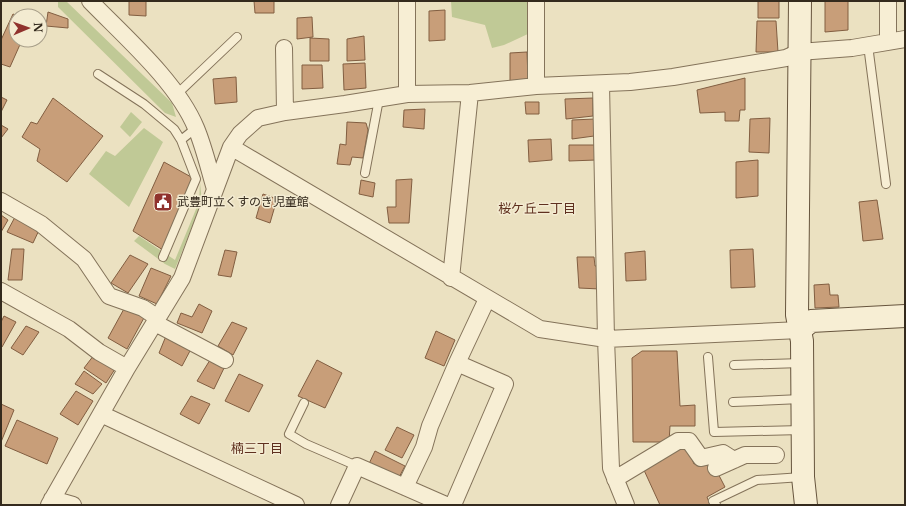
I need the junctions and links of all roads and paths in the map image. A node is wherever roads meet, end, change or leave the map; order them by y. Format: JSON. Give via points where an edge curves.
{"nodes":[{"id":1,"x":90,"y":1,"type":"edge"},
{"id":2,"x":407,"y":1,"type":"edge"},
{"id":3,"x":536,"y":1,"type":"edge"},
{"id":4,"x":800,"y":1,"type":"edge"},
{"id":5,"x":888,"y":1,"type":"edge"},
{"id":6,"x":237,"y":37,"type":"dead end"},
{"id":7,"x":905,"y":39,"type":"edge"},
{"id":8,"x":888,"y":42,"type":"junction"},
{"id":9,"x":868,"y":45,"type":"junction"},
{"id":10,"x":284,"y":48,"type":"dead end"},
{"id":11,"x":800,"y":52,"type":"junction"},
{"id":12,"x":98,"y":74,"type":"dead end"},
{"id":13,"x":601,"y":84,"type":"junction"},
{"id":14,"x":536,"y":86,"type":"junction"},
{"id":15,"x":470,"y":93,"type":"junction"},
{"id":16,"x":177,"y":94,"type":"junction"},
{"id":17,"x":408,"y":94,"type":"junction"},
{"id":18,"x":379,"y":99,"type":"junction"},
{"id":19,"x":284,"y":112,"type":"junction"},
{"id":20,"x":196,"y":128,"type":"junction"},
{"id":21,"x":180,"y":140,"type":"junction"},
{"id":22,"x":231,"y":147,"type":"junction"},
{"id":23,"x":366,"y":173,"type":"dead end"},
{"id":24,"x":886,"y":184,"type":"dead end"},
{"id":25,"x":215,"y":189,"type":"junction"},
{"id":26,"x":1,"y":201,"type":"edge"},
{"id":27,"x":163,"y":257,"type":"dead end"},
{"id":28,"x":451,"y":278,"type":"junction"},
{"id":29,"x":1,"y":291,"type":"edge"},
{"id":30,"x":487,"y":299,"type":"junction"},
{"id":31,"x":905,"y":316,"type":"edge"},
{"id":32,"x":156,"y":320,"type":"junction"},
{"id":33,"x":800,"y":330,"type":"junction"},
{"id":34,"x":606,"y":339,"type":"junction"},
{"id":35,"x":708,"y":357,"type":"dead end"},
{"id":36,"x":225,"y":360,"type":"dead end"},
{"id":37,"x":457,"y":363,"type":"junction"},
{"id":38,"x":802,"y":363,"type":"junction"},
{"id":39,"x":734,"y":365,"type":"dead end"},
{"id":40,"x":128,"y":368,"type":"junction"},
{"id":41,"x":802,"y":399,"type":"junction"},
{"id":42,"x":733,"y":402,"type":"dead end"},
{"id":43,"x":304,"y":403,"type":"dead end"},
{"id":44,"x":101,"y":414,"type":"junction"},
{"id":45,"x":803,"y":430,"type":"junction"},
{"id":46,"x":776,"y":454,"type":"dead end"},
{"id":47,"x":734,"y":460,"type":"junction"},
{"id":48,"x":357,"y":466,"type":"junction"},
{"id":49,"x":716,"y":468,"type":"dead end"},
{"id":50,"x":803,"y":477,"type":"junction"},
{"id":51,"x":615,"y":479,"type":"junction"},
{"id":52,"x":405,"y":488,"type":"junction"},
{"id":53,"x":51,"y":502,"type":"edge"},
{"id":54,"x":73,"y":505,"type":"edge"},
{"id":55,"x":296,"y":505,"type":"edge"},
{"id":56,"x":339,"y":505,"type":"edge"},
{"id":57,"x":446,"y":505,"type":"edge"},
{"id":58,"x":453,"y":505,"type":"edge"},
{"id":59,"x":626,"y":505,"type":"edge"},
{"id":60,"x":716,"y":505,"type":"edge"},
{"id":61,"x":806,"y":505,"type":"edge"}],
"edges":[{"from":1,"to":16,"type":"street"},
{"from":2,"to":17,"type":"street"},
{"from":3,"to":14,"type":"street"},
{"from":4,"to":11,"type":"street"},
{"from":5,"to":8,"type":"street"},
{"from":6,"to":16,"type":"lane"},
{"from":7,"to":8,"type":"street"},
{"from":8,"to":9,"type":"street"},
{"from":9,"to":11,"type":"street"},
{"from":9,"to":24,"type":"lane"},
{"from":10,"to":19,"type":"street"},
{"from":11,"to":13,"type":"street","via":[[786,58],[681,76]]},
{"from":11,"to":33,"type":"street","via":[[797,316]]},
{"from":12,"to":21,"type":"lane","via":[[144,104],[174,129]]},
{"from":13,"to":14,"type":"street"},
{"from":13,"to":34,"type":"street"},
{"from":14,"to":15,"type":"street"},
{"from":15,"to":17,"type":"street"},
{"from":15,"to":28,"type":"street"},
{"from":16,"to":20,"type":"street"},
{"from":17,"to":18,"type":"street"},
{"from":18,"to":19,"type":"street"},
{"from":18,"to":23,"type":"lane"},
{"from":19,"to":22,"type":"street","via":[[258,118],[240,134]]},
{"from":20,"to":21,"type":"lane"},
{"from":20,"to":25,"type":"street"},
{"from":21,"to":27,"type":"lane","via":[[196,178]]},
{"from":22,"to":25,"type":"street"},
{"from":22,"to":28,"type":"street"},
{"from":25,"to":32,"type":"street","via":[[182,278]]},
{"from":26,"to":32,"type":"street","via":[[41,224],[84,259],[109,296],[143,308]]},
{"from":28,"to":30,"type":"street"},
{"from":29,"to":40,"type":"street","via":[[69,328],[99,352]]},
{"from":30,"to":34,"type":"street","via":[[540,329]]},
{"from":30,"to":37,"type":"street"},
{"from":31,"to":33,"type":"street","via":[[811,321]]},
{"from":32,"to":36,"type":"street"},
{"from":32,"to":40,"type":"street"},
{"from":33,"to":34,"type":"street"},
{"from":33,"to":38,"type":"street"},
{"from":34,"to":51,"type":"street","via":[[611,468]]},
{"from":35,"to":45,"type":"lane","via":[[714,432]]},
{"from":37,"to":52,"type":"street"},
{"from":37,"to":58,"type":"street","via":[[505,384]]},
{"from":38,"to":39,"type":"lane"},
{"from":38,"to":41,"type":"street"},
{"from":40,"to":44,"type":"street"},
{"from":41,"to":42,"type":"lane"},
{"from":41,"to":45,"type":"street"},
{"from":43,"to":48,"type":"lane","via":[[288,434]]},
{"from":44,"to":53,"type":"street"},
{"from":44,"to":55,"type":"street"},
{"from":45,"to":50,"type":"street"},
{"from":46,"to":47,"type":"street","via":[[745,455]]},
{"from":47,"to":49,"type":"street"},
{"from":47,"to":51,"type":"street","via":[[723,453],[701,458],[690,441],[678,441]]},
{"from":48,"to":52,"type":"street"},
{"from":48,"to":56,"type":"street"},
{"from":50,"to":60,"type":"lane","via":[[757,480],[713,501]]},
{"from":50,"to":61,"type":"street"},
{"from":51,"to":59,"type":"street"},
{"from":52,"to":57,"type":"street"},
{"from":53,"to":54,"type":"street"}]}
